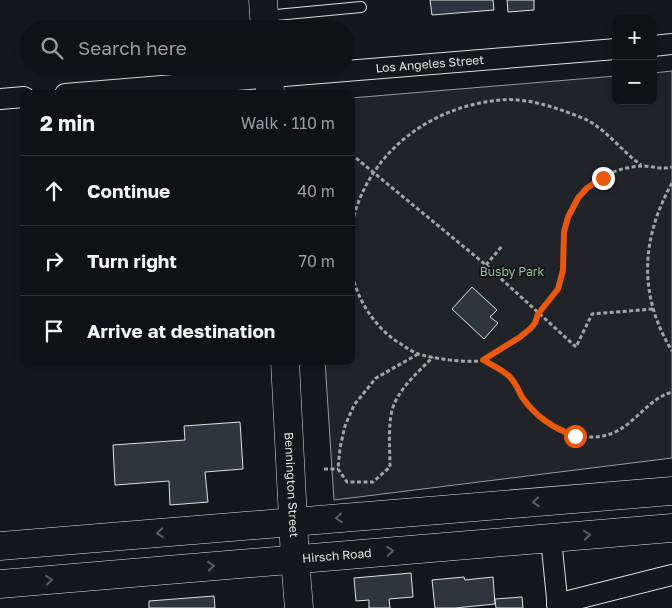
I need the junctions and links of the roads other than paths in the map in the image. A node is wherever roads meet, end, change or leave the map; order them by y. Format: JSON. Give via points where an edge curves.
{"nodes":[{"id":1,"x":361,"y":7,"type":"dead end"},
{"id":2,"x":264,"y":15,"type":"edge"},
{"id":3,"x":672,"y":44,"type":"edge"},
{"id":4,"x":657,"y":46,"type":"edge"},
{"id":5,"x":612,"y":49,"type":"edge"},
{"id":6,"x":355,"y":72,"type":"edge"},
{"id":7,"x":316,"y":75,"type":"edge"},
{"id":8,"x":270,"y":79,"type":"edge"},
{"id":9,"x":120,"y":90,"type":"edge"},
{"id":10,"x":20,"y":97,"type":"edge"},
{"id":11,"x":0,"y":99,"type":"edge"},
{"id":12,"x":285,"y":365,"type":"edge"},
{"id":13,"x":672,"y":491,"type":"edge"},
{"id":14,"x":293,"y":522,"type":"junction"},
{"id":15,"x":672,"y":528,"type":"edge"},
{"id":16,"x":551,"y":538,"type":"junction"},
{"id":17,"x":0,"y":546,"type":"edge"},
{"id":18,"x":295,"y":559,"type":"junction"},
{"id":19,"x":672,"y":574,"type":"edge"},
{"id":20,"x":0,"y":584,"type":"edge"},
{"id":21,"x":557,"y":606,"type":"edge"},
{"id":22,"x":299,"y":608,"type":"edge"}],
"edges":[{"from":1,"to":2,"type":"lane"},
{"from":3,"to":4,"type":"street"},
{"from":5,"to":6,"type":"street","name":"Los Angeles Street"},
{"from":7,"to":8,"type":"street","name":"Los Angeles Street"},
{"from":8,"to":9,"type":"street","name":"Los Angeles Street"},
{"from":10,"to":11,"type":"street"},
{"from":12,"to":14,"type":"main road","name":"Bennington Street"},
{"from":13,"to":14,"type":"main road","one_way":true},
{"from":14,"to":17,"type":"main road","one_way":true},
{"from":14,"to":18,"type":"main road","name":"Bennington Street"},
{"from":16,"to":15,"type":"main road","name":"Hirsch Road","one_way":true},
{"from":18,"to":16,"type":"main road","name":"Hirsch Road","one_way":true},
{"from":16,"to":21,"type":"street"},
{"from":20,"to":18,"type":"main road","name":"Hirsch Road","one_way":true},
{"from":18,"to":22,"type":"main road","name":"Bennington Street"},
{"from":19,"to":21,"type":"street"}]}
